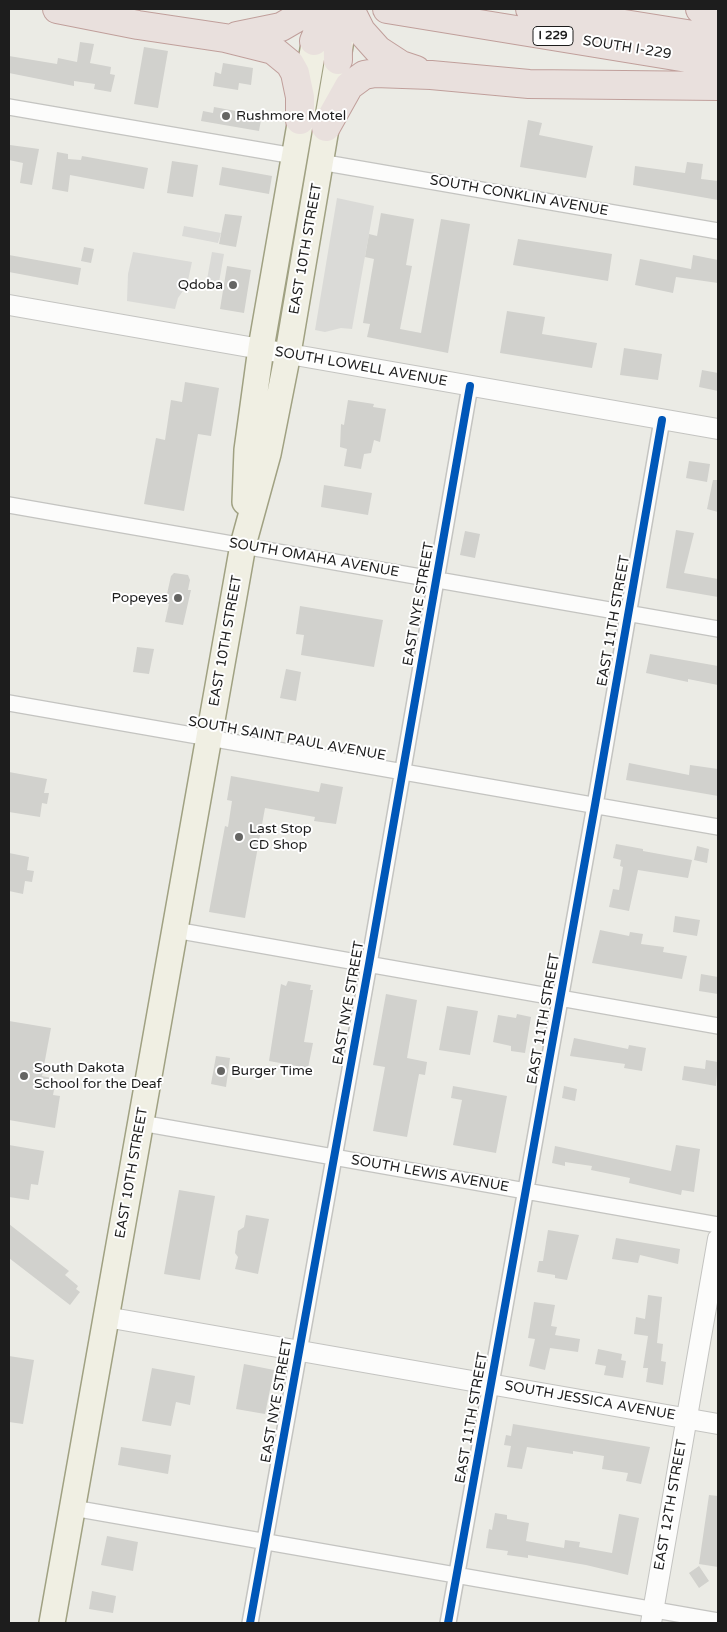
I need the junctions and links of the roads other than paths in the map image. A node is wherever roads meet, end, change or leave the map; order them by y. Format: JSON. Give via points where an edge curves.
{"nodes":[{"id":1,"x":58,"y":9,"type":"edge"},
{"id":2,"x":312,"y":9,"type":"edge"},
{"id":3,"x":320,"y":9,"type":"edge"},
{"id":4,"x":328,"y":9,"type":"edge"},
{"id":5,"x":337,"y":9,"type":"edge"},
{"id":6,"x":349,"y":9,"type":"edge"},
{"id":7,"x":387,"y":9,"type":"edge"},
{"id":8,"x":530,"y":9,"type":"edge"},
{"id":9,"x":700,"y":9,"type":"edge"},
{"id":10,"x":718,"y":14,"type":"edge"},
{"id":11,"x":225,"y":38,"type":"junction"},
{"id":12,"x":718,"y":39,"type":"edge"},
{"id":13,"x":314,"y":41,"type":"junction"},
{"id":14,"x":338,"y":60,"type":"junction"},
{"id":15,"x":718,"y":63,"type":"edge"},
{"id":16,"x":432,"y":75,"type":"junction"},
{"id":17,"x":718,"y":86,"type":"edge"},
{"id":18,"x":9,"y":107,"type":"edge"},
{"id":19,"x":300,"y":120,"type":"junction"},
{"id":20,"x":326,"y":127,"type":"junction"},
{"id":21,"x":294,"y":156,"type":"junction"},
{"id":22,"x":320,"y":162,"type":"junction"},
{"id":23,"x":718,"y":230,"type":"edge"},
{"id":24,"x":9,"y":305,"type":"edge"},
{"id":25,"x":261,"y":348,"type":"junction"},
{"id":26,"x":288,"y":353,"type":"junction"},
{"id":27,"x":470,"y":386,"type":"junction"},
{"id":28,"x":662,"y":420,"type":"junction"},
{"id":29,"x":718,"y":429,"type":"edge"},
{"id":30,"x":9,"y":505,"type":"edge"},
{"id":31,"x":243,"y":545,"type":"junction"},
{"id":32,"x":436,"y":580,"type":"junction"},
{"id":33,"x":628,"y":614,"type":"junction"},
{"id":34,"x":718,"y":629,"type":"edge"},
{"id":35,"x":9,"y":703,"type":"edge"},
{"id":36,"x":209,"y":738,"type":"junction"},
{"id":37,"x":402,"y":771,"type":"junction"},
{"id":38,"x":596,"y":805,"type":"junction"},
{"id":39,"x":718,"y":827,"type":"edge"},
{"id":40,"x":175,"y":930,"type":"junction"},
{"id":41,"x":369,"y":964,"type":"junction"},
{"id":42,"x":561,"y":998,"type":"junction"},
{"id":43,"x":718,"y":1026,"type":"edge"},
{"id":44,"x":141,"y":1123,"type":"junction"},
{"id":45,"x":334,"y":1156,"type":"junction"},
{"id":46,"x":525,"y":1191,"type":"junction"},
{"id":47,"x":718,"y":1225,"type":"edge"},
{"id":48,"x":718,"y":1239,"type":"edge"},
{"id":49,"x":106,"y":1317,"type":"junction"},
{"id":50,"x":299,"y":1349,"type":"junction"},
{"id":51,"x":491,"y":1384,"type":"junction"},
{"id":52,"x":686,"y":1418,"type":"junction"},
{"id":53,"x":718,"y":1424,"type":"edge"},
{"id":54,"x":73,"y":1508,"type":"junction"},
{"id":55,"x":264,"y":1541,"type":"junction"},
{"id":56,"x":456,"y":1576,"type":"junction"},
{"id":57,"x":652,"y":1617,"type":"edge"},
{"id":58,"x":718,"y":1621,"type":"edge"},
{"id":59,"x":52,"y":1623,"type":"edge"},
{"id":60,"x":250,"y":1623,"type":"edge"},
{"id":61,"x":448,"y":1623,"type":"edge"}],
"edges":[{"from":1,"to":11,"type":"highway"},
{"from":2,"to":11,"type":"highway","via":[[281,27]]},
{"from":3,"to":13,"type":"main road","name":"EAST 10TH STREET"},
{"from":4,"to":13,"type":"highway"},
{"from":5,"to":14,"type":"highway"},
{"from":6,"to":14,"type":"main road","name":"EAST 10TH STREET"},
{"from":6,"to":16,"type":"highway","via":[[378,50],[401,65]]},
{"from":7,"to":15,"type":"highway","name":"SOUTH I-229","number":"I 229"},
{"from":8,"to":12,"type":"highway","name":"SOUTH I-229","number":"I 229"},
{"from":9,"to":10,"type":"highway"},
{"from":11,"to":19,"type":"highway","via":[[274,50],[290,64],[298,84]]},
{"from":13,"to":19,"type":"main road","name":"EAST 10TH STREET"},
{"from":14,"to":20,"type":"main road","name":"EAST 10TH STREET"},
{"from":16,"to":17,"type":"highway","via":[[538,85]]},
{"from":16,"to":20,"type":"highway","via":[[391,72],[364,76],[343,94]]},
{"from":18,"to":21,"type":"street"},
{"from":19,"to":21,"type":"main road","name":"EAST 10TH STREET"},
{"from":20,"to":22,"type":"main road","name":"EAST 10TH STREET"},
{"from":21,"to":25,"type":"main road","name":"EAST 10TH STREET"},
{"from":22,"to":23,"type":"street","name":"SOUTH CONKLIN AVENUE"},
{"from":22,"to":26,"type":"main road","name":"EAST 10TH STREET"},
{"from":24,"to":25,"type":"street","name":"SOUTH LOWELL AVENUE"},
{"from":25,"to":26,"type":"street","name":"SOUTH LOWELL AVENUE"},
{"from":25,"to":31,"type":"main road","name":"EAST 10TH STREET","via":[[247,450]]},
{"from":26,"to":27,"type":"street","name":"SOUTH LOWELL AVENUE"},
{"from":26,"to":31,"type":"main road","name":"EAST 10TH STREET","via":[[268,454]]},
{"from":27,"to":28,"type":"street","name":"SOUTH LOWELL AVENUE"},
{"from":27,"to":32,"type":"street","name":"EAST NYE STREET"},
{"from":28,"to":29,"type":"street","name":"SOUTH LOWELL AVENUE"},
{"from":28,"to":33,"type":"street","name":"EAST 11TH STREET"},
{"from":30,"to":31,"type":"street","name":"SOUTH OMAHA AVENUE"},
{"from":31,"to":32,"type":"street","name":"SOUTH OMAHA AVENUE"},
{"from":31,"to":36,"type":"main road","name":"EAST 10TH STREET"},
{"from":32,"to":33,"type":"street","name":"SOUTH OMAHA AVENUE"},
{"from":32,"to":37,"type":"street","name":"EAST NYE STREET"},
{"from":33,"to":34,"type":"street","name":"SOUTH OMAHA AVENUE"},
{"from":33,"to":38,"type":"street","name":"EAST 11TH STREET"},
{"from":35,"to":36,"type":"street","name":"SOUTH SAINT PAUL AVENUE"},
{"from":36,"to":37,"type":"street","name":"SOUTH SAINT PAUL AVENUE"},
{"from":36,"to":40,"type":"main road","name":"EAST 10TH STREET"},
{"from":37,"to":38,"type":"street","name":"SOUTH SAINT PAUL AVENUE"},
{"from":37,"to":41,"type":"street","name":"EAST NYE STREET"},
{"from":38,"to":39,"type":"street","name":"SOUTH SAINT PAUL AVENUE"},
{"from":38,"to":42,"type":"street","name":"EAST 11TH STREET"},
{"from":40,"to":41,"type":"street"},
{"from":40,"to":44,"type":"main road","name":"EAST 10TH STREET"},
{"from":41,"to":42,"type":"street"},
{"from":41,"to":45,"type":"street","name":"EAST NYE STREET"},
{"from":42,"to":43,"type":"street"},
{"from":42,"to":46,"type":"street","name":"EAST 11TH STREET"},
{"from":44,"to":45,"type":"street","name":"SOUTH LEWIS AVENUE"},
{"from":44,"to":49,"type":"main road","name":"EAST 10TH STREET"},
{"from":45,"to":46,"type":"street","name":"SOUTH LEWIS AVENUE"},
{"from":45,"to":50,"type":"street","name":"EAST NYE STREET"},
{"from":46,"to":47,"type":"street","name":"SOUTH LEWIS AVENUE"},
{"from":46,"to":51,"type":"street","name":"EAST 11TH STREET"},
{"from":48,"to":52,"type":"street","name":"EAST 12TH STREET"},
{"from":49,"to":50,"type":"street","name":"SOUTH JESSICA AVENUE"},
{"from":49,"to":54,"type":"main road","name":"EAST 10TH STREET"},
{"from":50,"to":51,"type":"street","name":"SOUTH JESSICA AVENUE"},
{"from":50,"to":55,"type":"street","name":"EAST NYE STREET"},
{"from":51,"to":52,"type":"street","name":"SOUTH JESSICA AVENUE"},
{"from":51,"to":56,"type":"street","name":"EAST 11TH STREET"},
{"from":52,"to":53,"type":"street","name":"SOUTH JESSICA AVENUE"},
{"from":52,"to":57,"type":"street","name":"EAST 12TH STREET"},
{"from":54,"to":55,"type":"street"},
{"from":54,"to":59,"type":"main road","name":"EAST 10TH STREET"},
{"from":55,"to":56,"type":"street"},
{"from":55,"to":60,"type":"street","name":"EAST NYE STREET"},
{"from":56,"to":57,"type":"street"},
{"from":56,"to":61,"type":"street","name":"EAST 11TH STREET"},
{"from":57,"to":58,"type":"street"}]}
